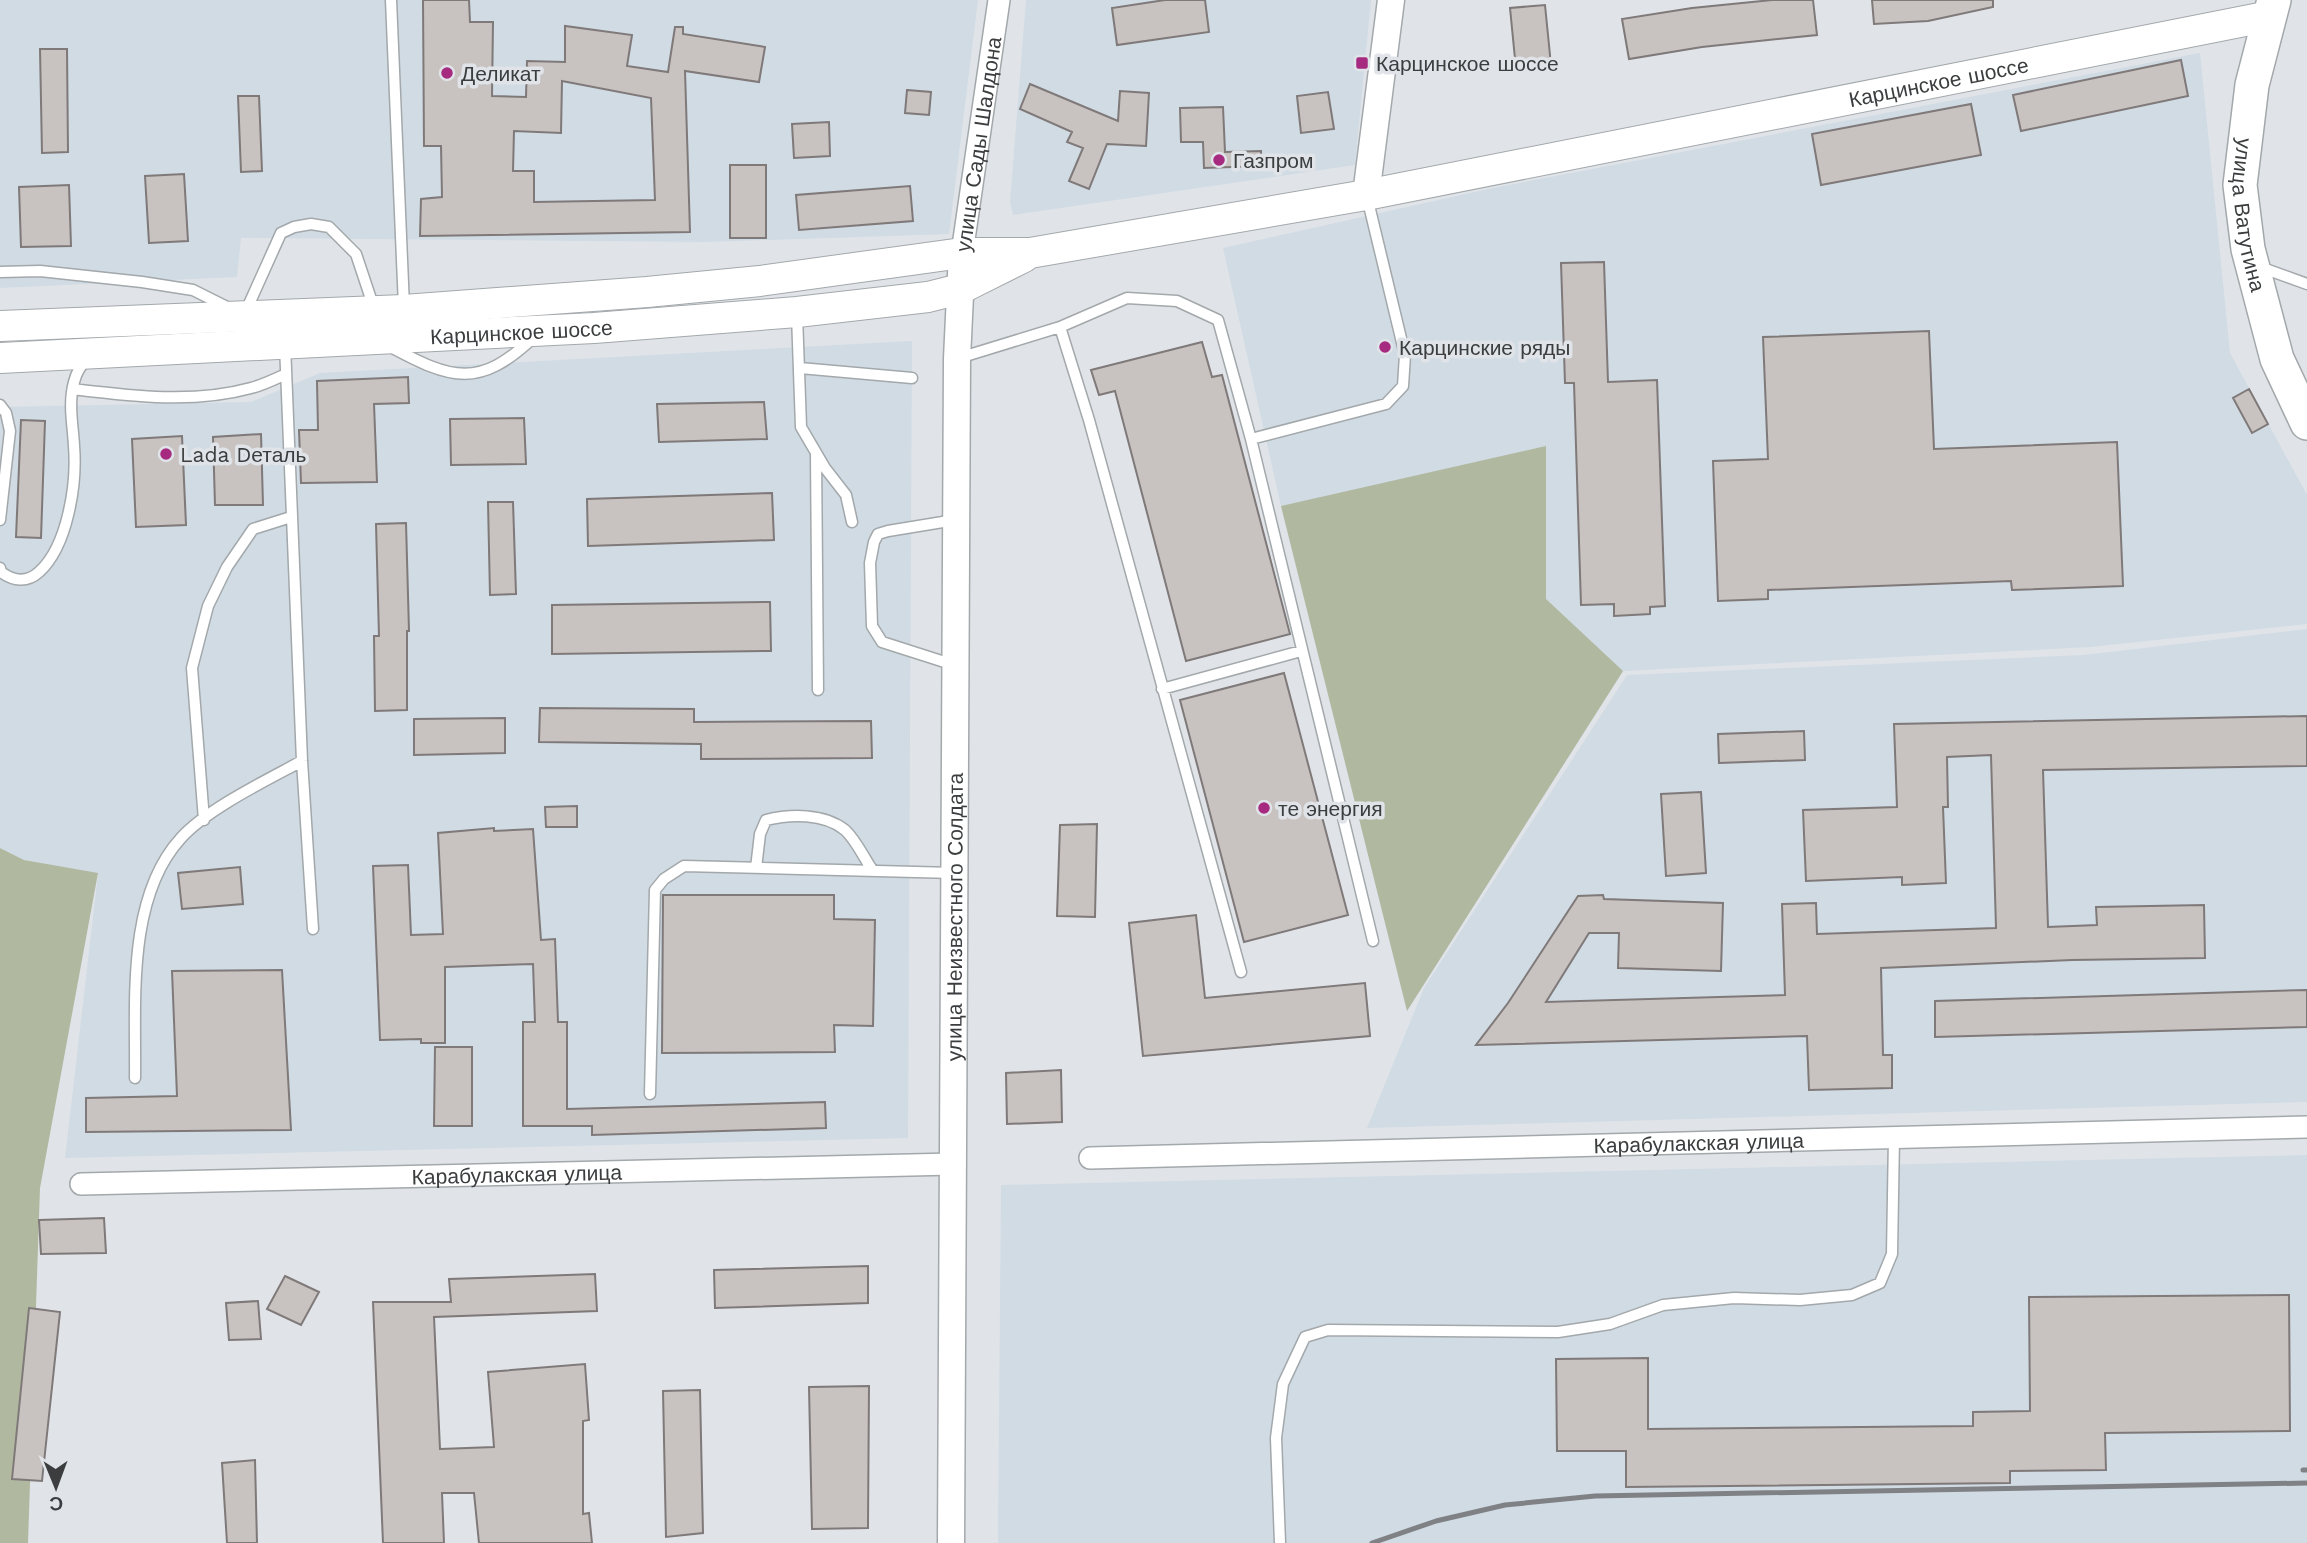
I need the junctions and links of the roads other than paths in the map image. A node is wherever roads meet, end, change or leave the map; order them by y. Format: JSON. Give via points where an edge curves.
{"nodes":[{"id":1,"x":391,"y":0,"type":"edge"},
{"id":2,"x":999,"y":0,"type":"edge"},
{"id":3,"x":1391,"y":0,"type":"edge"},
{"id":4,"x":2272,"y":8,"type":"edge"},
{"id":5,"x":1366,"y":195,"type":"junction"},
{"id":6,"x":962,"y":253,"type":"junction"},
{"id":7,"x":1030,"y":253,"type":"junction"},
{"id":8,"x":2251,"y":264,"type":"junction"},
{"id":9,"x":0,"y":272,"type":"edge"},
{"id":10,"x":2307,"y":284,"type":"edge"},
{"id":11,"x":960,"y":289,"type":"junction"},
{"id":12,"x":797,"y":312,"type":"junction"},
{"id":13,"x":244,"y":316,"type":"junction"},
{"id":14,"x":385,"y":320,"type":"junction"},
{"id":15,"x":0,"y":326,"type":"edge"},
{"id":16,"x":1060,"y":327,"type":"junction"},
{"id":17,"x":541,"y":331,"type":"junction"},
{"id":18,"x":285,"y":344,"type":"junction"},
{"id":19,"x":94,"y":353,"type":"junction"},
{"id":20,"x":0,"y":358,"type":"edge"},
{"id":21,"x":957,"y":359,"type":"junction"},
{"id":22,"x":800,"y":368,"type":"junction"},
{"id":23,"x":286,"y":374,"type":"junction"},
{"id":24,"x":912,"y":377,"type":"dead end"},
{"id":25,"x":73,"y":389,"type":"junction"},
{"id":26,"x":0,"y":405,"type":"edge"},
{"id":27,"x":2307,"y":424,"type":"edge"},
{"id":28,"x":1251,"y":439,"type":"junction"},
{"id":29,"x":816,"y":454,"type":"junction"},
{"id":30,"x":291,"y":517,"type":"junction"},
{"id":31,"x":0,"y":520,"type":"edge"},
{"id":32,"x":956,"y":520,"type":"junction"},
{"id":33,"x":852,"y":522,"type":"dead end"},
{"id":34,"x":0,"y":568,"type":"edge"},
{"id":35,"x":1301,"y":651,"type":"junction"},
{"id":36,"x":954,"y":664,"type":"junction"},
{"id":37,"x":1162,"y":689,"type":"junction"},
{"id":38,"x":818,"y":690,"type":"dead end"},
{"id":39,"x":302,"y":761,"type":"junction"},
{"id":40,"x":204,"y":820,"type":"junction"},
{"id":41,"x":756,"y":868,"type":"junction"},
{"id":42,"x":873,"y":871,"type":"junction"},
{"id":43,"x":954,"y":873,"type":"junction"},
{"id":44,"x":313,"y":929,"type":"dead end"},
{"id":45,"x":1373,"y":941,"type":"dead end"},
{"id":46,"x":1241,"y":972,"type":"dead end"},
{"id":47,"x":135,"y":1079,"type":"dead end"},
{"id":48,"x":650,"y":1094,"type":"dead end"},
{"id":49,"x":2307,"y":1127,"type":"edge"},
{"id":50,"x":1894,"y":1138,"type":"junction"},
{"id":51,"x":1090,"y":1158,"type":"dead end"},
{"id":52,"x":953,"y":1164,"type":"junction"},
{"id":53,"x":81,"y":1184,"type":"dead end"},
{"id":54,"x":951,"y":1543,"type":"edge"},
{"id":55,"x":1280,"y":1543,"type":"edge"}],
"edges":[{"from":1,"to":14,"type":"lane"},
{"from":2,"to":6,"type":"street","name":"улица Сады Шалдона"},
{"from":3,"to":5,"type":"street"},
{"from":4,"to":5,"type":"main road","name":"Карцинское шоссе"},
{"from":4,"to":8,"type":"main road","name":"улица Ватутина","via":[[2252,85],[2240,185]]},
{"from":5,"to":7,"type":"main road","name":"Карцинское шоссе"},
{"from":5,"to":28,"type":"lane","via":[[1405,355],[1404,386],[1386,404]]},
{"from":6,"to":7,"type":"main road","name":"Карцинское шоссе"},
{"from":6,"to":11,"type":"street","name":"улица Сады Шалдона"},
{"from":6,"to":14,"type":"main road","name":"Карцинское шоссе","via":[[760,281]]},
{"from":7,"to":11,"type":"main road","name":"Карцинское шоссе"},
{"from":8,"to":10,"type":"lane"},
{"from":8,"to":27,"type":"main road","name":"улица Ватутина","via":[[2277,359]]},
{"from":9,"to":13,"type":"lane","via":[[52,272],[193,290]]},
{"from":11,"to":12,"type":"main road","name":"Карцинское шоссе"},
{"from":11,"to":21,"type":"street","name":"улица Неизвестного Солдата"},
{"from":12,"to":17,"type":"main road","name":"Карцинское шоссе"},
{"from":12,"to":22,"type":"lane"},
{"from":13,"to":14,"type":"main road","name":"Карцинское шоссе"},
{"from":13,"to":14,"type":"lane","via":[[281,233],[311,224],[329,227],[356,254]]},
{"from":13,"to":15,"type":"main road","name":"Карцинское шоссе"},
{"from":14,"to":17,"type":"main road","name":"Карцинское шоссе"},
{"from":14,"to":17,"type":"lane","via":[[424,365],[448,374],[474,374],[497,367]]},
{"from":14,"to":18,"type":"main road","name":"Карцинское шоссе"},
{"from":16,"to":21,"type":"lane"},
{"from":16,"to":28,"type":"lane","via":[[1127,298],[1177,301],[1218,320]]},
{"from":16,"to":37,"type":"lane"},
{"from":18,"to":19,"type":"main road","name":"Карцинское шоссе"},
{"from":18,"to":23,"type":"lane"},
{"from":19,"to":20,"type":"main road","name":"Карцинское шоссе"},
{"from":19,"to":25,"type":"lane","via":[[83,364]]},
{"from":21,"to":32,"type":"street","name":"улица Неизвестного Солдата"},
{"from":22,"to":24,"type":"lane"},
{"from":22,"to":29,"type":"lane","via":[[800,427]]},
{"from":23,"to":25,"type":"lane","via":[[251,388],[212,395],[127,397]]},
{"from":23,"to":30,"type":"lane"},
{"from":25,"to":34,"type":"lane","via":[[74,471],[63,534],[51,560],[37,575],[11,579]]},
{"from":26,"to":31,"type":"lane","via":[[10,431]]},
{"from":28,"to":35,"type":"lane"},
{"from":29,"to":33,"type":"lane","via":[[846,495]]},
{"from":29,"to":38,"type":"lane"},
{"from":30,"to":39,"type":"lane"},
{"from":30,"to":40,"type":"lane","via":[[253,529],[208,606],[192,668]]},
{"from":32,"to":36,"type":"street","name":"улица Неизвестного Солдата"},
{"from":32,"to":36,"type":"lane","via":[[878,534],[870,563],[872,626],[882,642]]},
{"from":35,"to":37,"type":"lane"},
{"from":35,"to":45,"type":"lane"},
{"from":36,"to":43,"type":"street","name":"улица Неизвестного Солдата"},
{"from":37,"to":46,"type":"lane"},
{"from":39,"to":40,"type":"lane"},
{"from":39,"to":44,"type":"lane"},
{"from":40,"to":47,"type":"lane","via":[[181,838],[154,876],[138,948]]},
{"from":41,"to":42,"type":"lane"},
{"from":41,"to":42,"type":"lane","via":[[766,820],[813,816],[844,830]]},
{"from":41,"to":48,"type":"lane","via":[[684,866],[654,890]]},
{"from":42,"to":43,"type":"lane"},
{"from":43,"to":52,"type":"street","name":"улица Неизвестного Солдата"},
{"from":49,"to":50,"type":"street","name":"Карабулакская улица"},
{"from":50,"to":51,"type":"street","name":"Карабулакская улица"},
{"from":50,"to":55,"type":"lane","via":[[1892,1254],[1880,1283],[1852,1295],[1663,1305],[1610,1324],[1558,1332],[1328,1330],[1305,1337],[1283,1384],[1276,1438]]},
{"from":52,"to":53,"type":"street","name":"Карабулакская улица"},
{"from":52,"to":54,"type":"street","name":"улица Неизвестного Солдата"}]}
